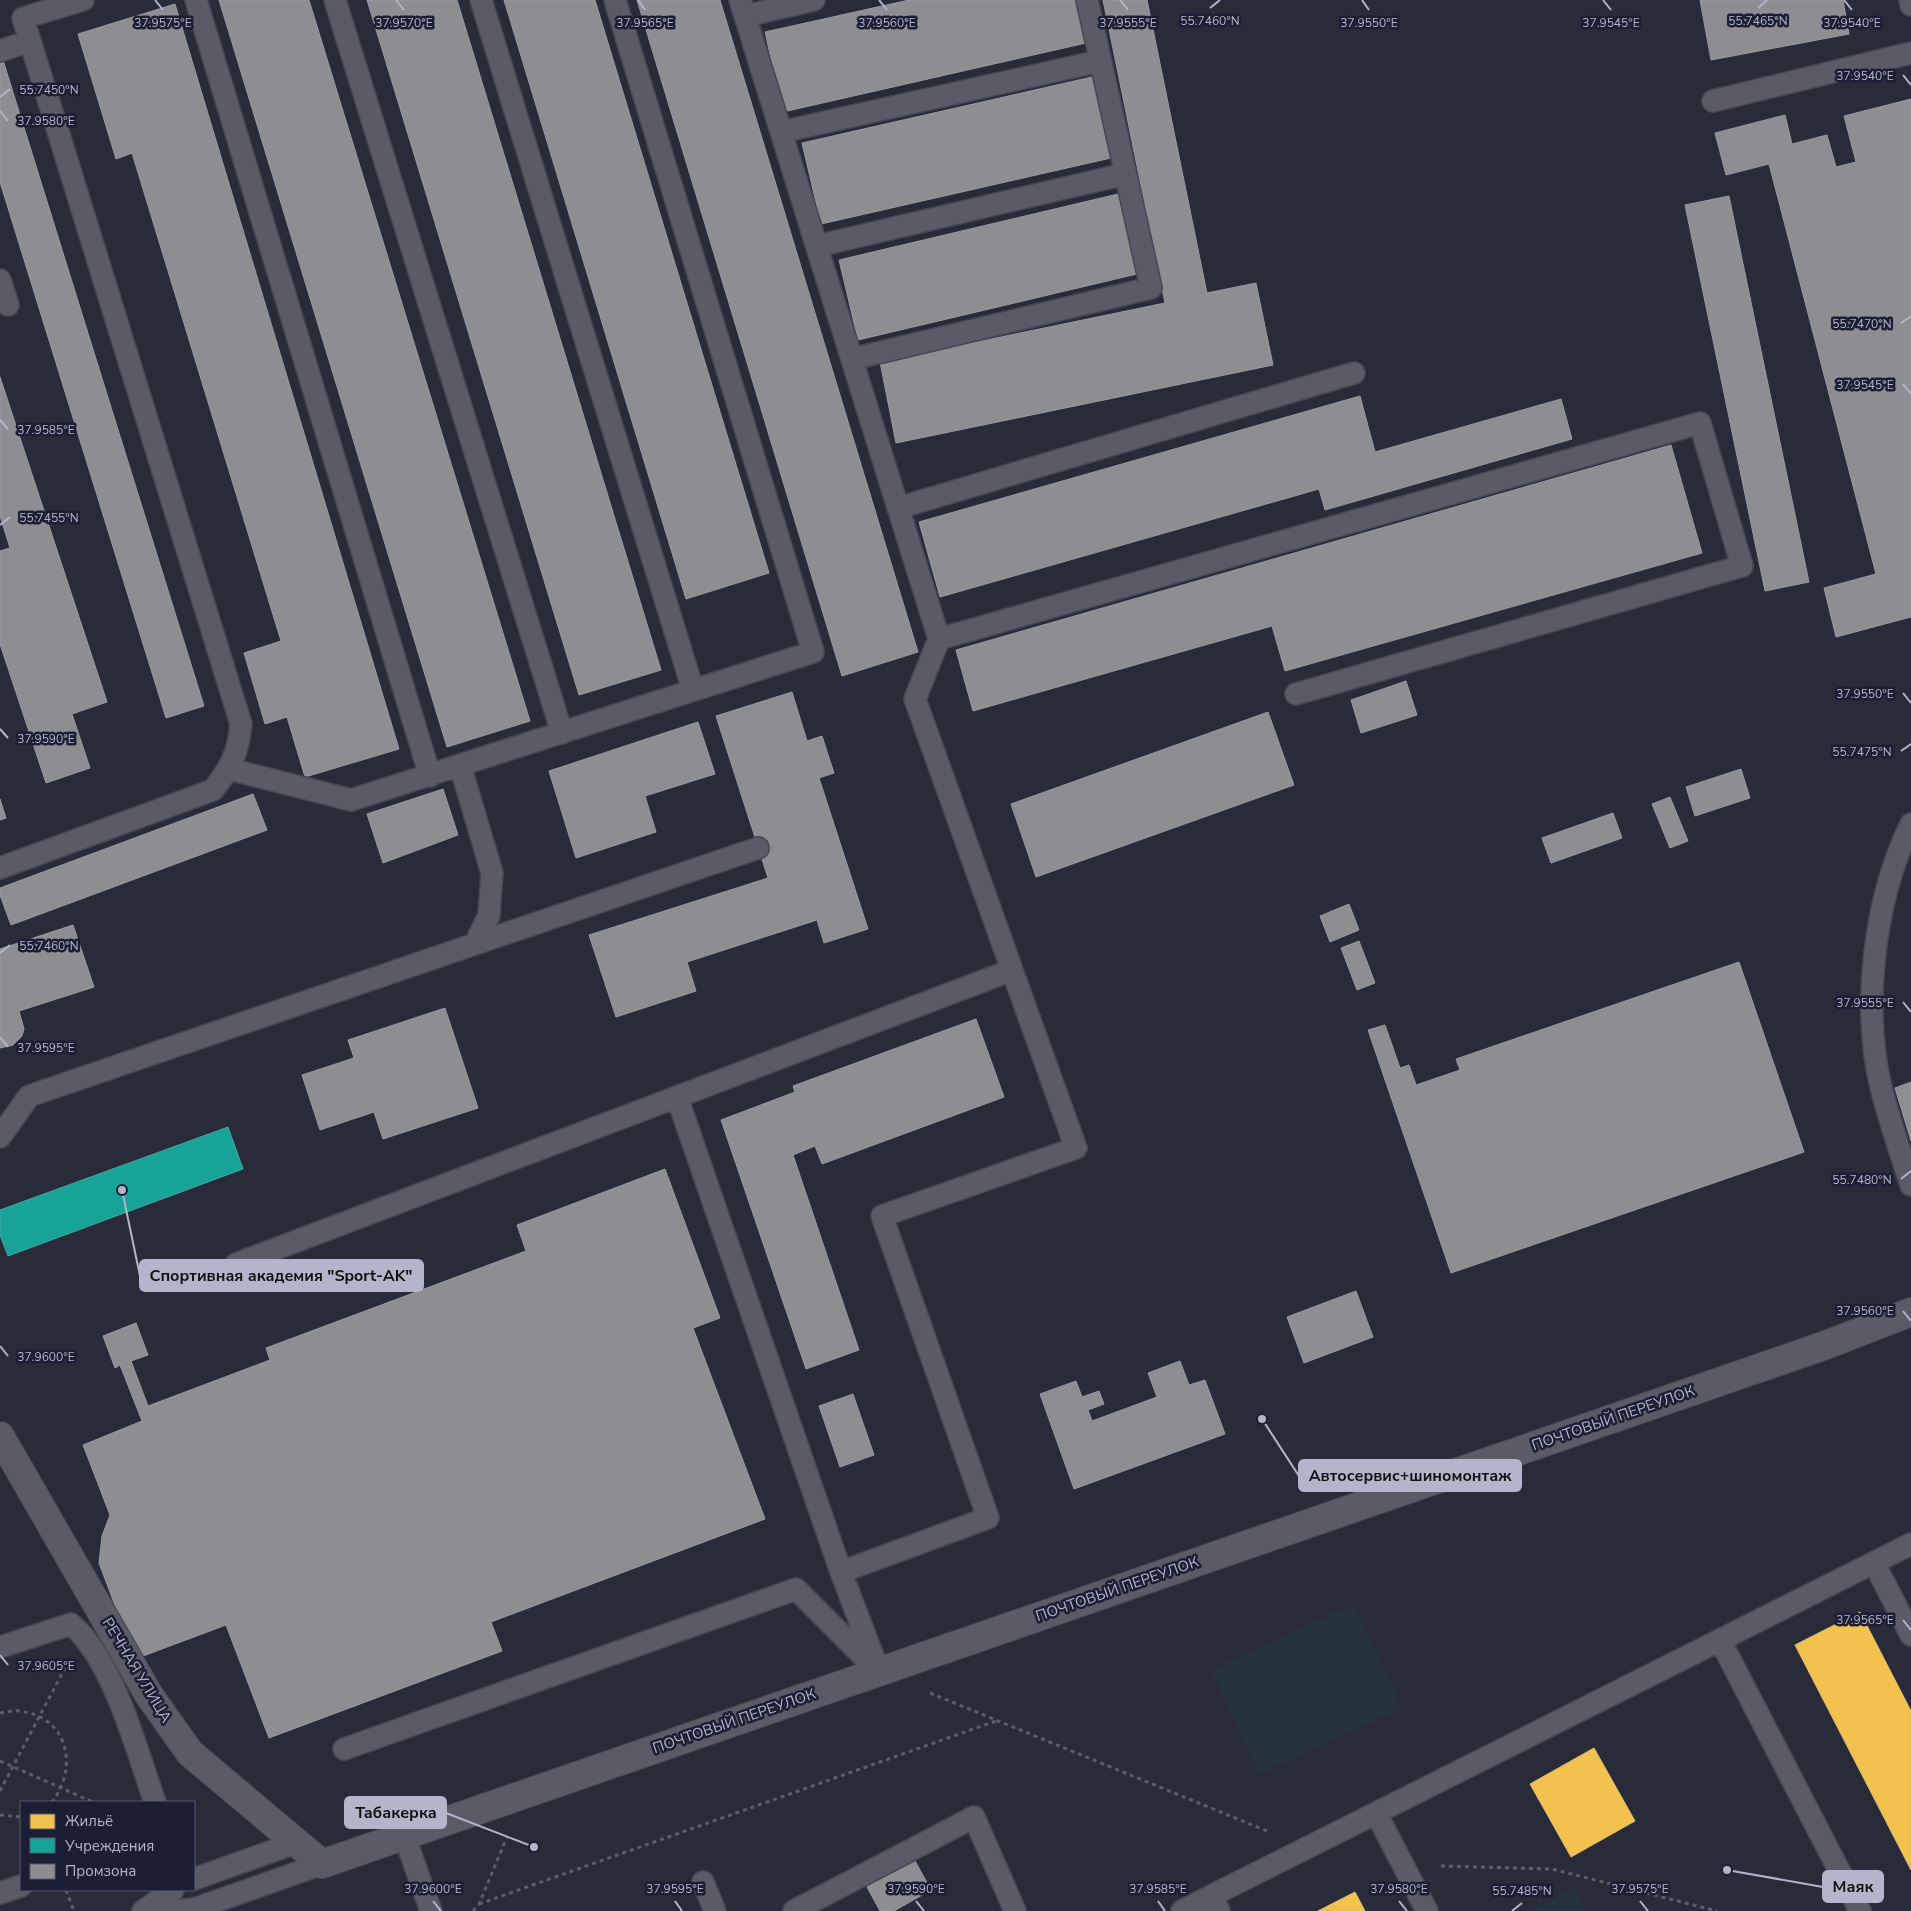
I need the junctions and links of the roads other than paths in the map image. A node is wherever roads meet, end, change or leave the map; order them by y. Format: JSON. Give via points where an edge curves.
{"nodes":[{"id":1,"x":83,"y":0,"type":"edge"},
{"id":2,"x":196,"y":0,"type":"edge"},
{"id":3,"x":335,"y":0,"type":"edge"},
{"id":4,"x":481,"y":0,"type":"edge"},
{"id":5,"x":615,"y":0,"type":"edge"},
{"id":6,"x":814,"y":0,"type":"edge"},
{"id":7,"x":1087,"y":0,"type":"edge"},
{"id":8,"x":1910,"y":0,"type":"edge"},
{"id":9,"x":1911,"y":5,"type":"edge"},
{"id":10,"x":743,"y":8,"type":"edge"},
{"id":11,"x":29,"y":41,"type":"junction"},
{"id":12,"x":0,"y":51,"type":"edge"},
{"id":13,"x":1911,"y":53,"type":"edge"},
{"id":14,"x":1100,"y":61,"type":"junction"},
{"id":15,"x":1713,"y":101,"type":"dead end"},
{"id":16,"x":781,"y":132,"type":"junction"},
{"id":17,"x":1125,"y":174,"type":"junction"},
{"id":18,"x":817,"y":246,"type":"junction"},
{"id":19,"x":0,"y":280,"type":"edge"},
{"id":20,"x":8,"y":305,"type":"dead end"},
{"id":21,"x":852,"y":359,"type":"junction"},
{"id":22,"x":1354,"y":373,"type":"dead end"},
{"id":23,"x":898,"y":508,"type":"junction"},
{"id":24,"x":940,"y":639,"type":"junction"},
{"id":25,"x":693,"y":690,"type":"junction"},
{"id":26,"x":1296,"y":694,"type":"dead end"},
{"id":27,"x":562,"y":733,"type":"junction"},
{"id":28,"x":460,"y":765,"type":"junction"},
{"id":29,"x":229,"y":769,"type":"junction"},
{"id":30,"x":430,"y":776,"type":"junction"},
{"id":31,"x":1911,"y":824,"type":"edge"},
{"id":32,"x":758,"y":848,"type":"dead end"},
{"id":33,"x":0,"y":868,"type":"edge"},
{"id":34,"x":474,"y":944,"type":"junction"},
{"id":35,"x":1012,"y":970,"type":"junction"},
{"id":36,"x":677,"y":1097,"type":"junction"},
{"id":37,"x":0,"y":1136,"type":"edge"},
{"id":38,"x":1911,"y":1185,"type":"edge"},
{"id":39,"x":236,"y":1264,"type":"dead end"},
{"id":40,"x":1911,"y":1312,"type":"edge"},
{"id":41,"x":1,"y":1440,"type":"edge"},
{"id":42,"x":1911,"y":1544,"type":"edge"},
{"id":43,"x":1874,"y":1563,"type":"junction"},
{"id":44,"x":841,"y":1572,"type":"junction"},
{"id":45,"x":1911,"y":1635,"type":"edge"},
{"id":46,"x":1720,"y":1640,"type":"junction"},
{"id":47,"x":0,"y":1647,"type":"edge"},
{"id":48,"x":879,"y":1672,"type":"junction"},
{"id":49,"x":344,"y":1749,"type":"dead end"},
{"id":50,"x":155,"y":1801,"type":"edge"},
{"id":51,"x":1376,"y":1813,"type":"junction"},
{"id":52,"x":404,"y":1835,"type":"junction"},
{"id":53,"x":298,"y":1842,"type":"junction"},
{"id":54,"x":322,"y":1864,"type":"junction"},
{"id":55,"x":195,"y":1879,"type":"edge"},
{"id":56,"x":703,"y":1882,"type":"dead end"},
{"id":57,"x":20,"y":1886,"type":"edge"},
{"id":58,"x":173,"y":1891,"type":"edge"},
{"id":59,"x":0,"y":1894,"type":"edge"},
{"id":60,"x":1215,"y":1904,"type":"edge"},
{"id":61,"x":194,"y":1910,"type":"edge"},
{"id":62,"x":143,"y":1911,"type":"edge"},
{"id":63,"x":170,"y":1911,"type":"edge"},
{"id":64,"x":431,"y":1911,"type":"edge"},
{"id":65,"x":714,"y":1911,"type":"edge"},
{"id":66,"x":794,"y":1911,"type":"edge"},
{"id":67,"x":1015,"y":1911,"type":"edge"},
{"id":68,"x":1182,"y":1911,"type":"edge"},
{"id":69,"x":1427,"y":1911,"type":"edge"},
{"id":70,"x":1860,"y":1911,"type":"edge"}],
"edges":[{"from":1,"to":11,"type":"lane","via":[[23,18]]},
{"from":2,"to":30,"type":"lane"},
{"from":3,"to":27,"type":"lane"},
{"from":4,"to":25,"type":"lane"},
{"from":5,"to":25,"type":"lane","via":[[813,652]]},
{"from":6,"to":10,"type":"lane"},
{"from":7,"to":14,"type":"lane"},
{"from":8,"to":9,"type":"lane"},
{"from":10,"to":16,"type":"lane"},
{"from":11,"to":12,"type":"lane"},
{"from":11,"to":29,"type":"lane","via":[[241,724],[239,748]]},
{"from":13,"to":15,"type":"lane"},
{"from":14,"to":16,"type":"lane"},
{"from":14,"to":17,"type":"lane"},
{"from":16,"to":18,"type":"lane"},
{"from":17,"to":18,"type":"lane"},
{"from":17,"to":21,"type":"lane","via":[[1151,288]]},
{"from":18,"to":21,"type":"lane"},
{"from":19,"to":20,"type":"lane"},
{"from":21,"to":23,"type":"lane"},
{"from":22,"to":23,"type":"lane"},
{"from":23,"to":24,"type":"lane"},
{"from":24,"to":26,"type":"lane","via":[[1700,423],[1742,566]]},
{"from":24,"to":35,"type":"lane","via":[[915,699]]},
{"from":25,"to":27,"type":"lane"},
{"from":27,"to":28,"type":"lane"},
{"from":28,"to":30,"type":"lane"},
{"from":28,"to":34,"type":"lane","via":[[492,873],[489,915]]},
{"from":29,"to":30,"type":"lane","via":[[351,800]]},
{"from":29,"to":33,"type":"lane","via":[[213,790]]},
{"from":31,"to":38,"type":"lane","via":[[1900,846],[1886,891],[1876,949],[1872,1003],[1882,1090]]},
{"from":32,"to":34,"type":"lane"},
{"from":34,"to":37,"type":"lane","via":[[29,1096]]},
{"from":35,"to":36,"type":"lane"},
{"from":35,"to":44,"type":"lane","via":[[1076,1148],[882,1216],[988,1518]]},
{"from":36,"to":39,"type":"lane"},
{"from":36,"to":44,"type":"lane"},
{"from":40,"to":48,"type":"street","name":"ПОЧТОВЫЙ ПЕРЕУЛОК","via":[[1826,1345]]},
{"from":41,"to":53,"type":"street","name":"РЕЧНАЯ УЛИЦА","via":[[149,1694],[190,1753]]},
{"from":42,"to":43,"type":"lane"},
{"from":43,"to":45,"type":"lane"},
{"from":43,"to":46,"type":"lane"},
{"from":44,"to":48,"type":"lane"},
{"from":46,"to":51,"type":"lane"},
{"from":46,"to":70,"type":"lane"},
{"from":47,"to":50,"type":"lane","via":[[71,1624],[84,1635],[112,1683]]},
{"from":48,"to":49,"type":"lane","via":[[796,1589]]},
{"from":48,"to":52,"type":"street","name":"ПОЧТОВЫЙ ПЕРЕУЛОК"},
{"from":51,"to":60,"type":"lane","via":[[1290,1856]]},
{"from":51,"to":69,"type":"lane"},
{"from":52,"to":54,"type":"street","name":"ПОЧТОВЫЙ ПЕРЕУЛОК"},
{"from":52,"to":64,"type":"lane"},
{"from":53,"to":54,"type":"street","name":"РЕЧНАЯ УЛИЦА"},
{"from":53,"to":55,"type":"lane"},
{"from":54,"to":61,"type":"lane"},
{"from":56,"to":65,"type":"lane"},
{"from":57,"to":59,"type":"lane"},
{"from":58,"to":62,"type":"lane"},
{"from":60,"to":68,"type":"lane"},
{"from":61,"to":63,"type":"lane"},
{"from":66,"to":67,"type":"lane","via":[[974,1817]]}]}
